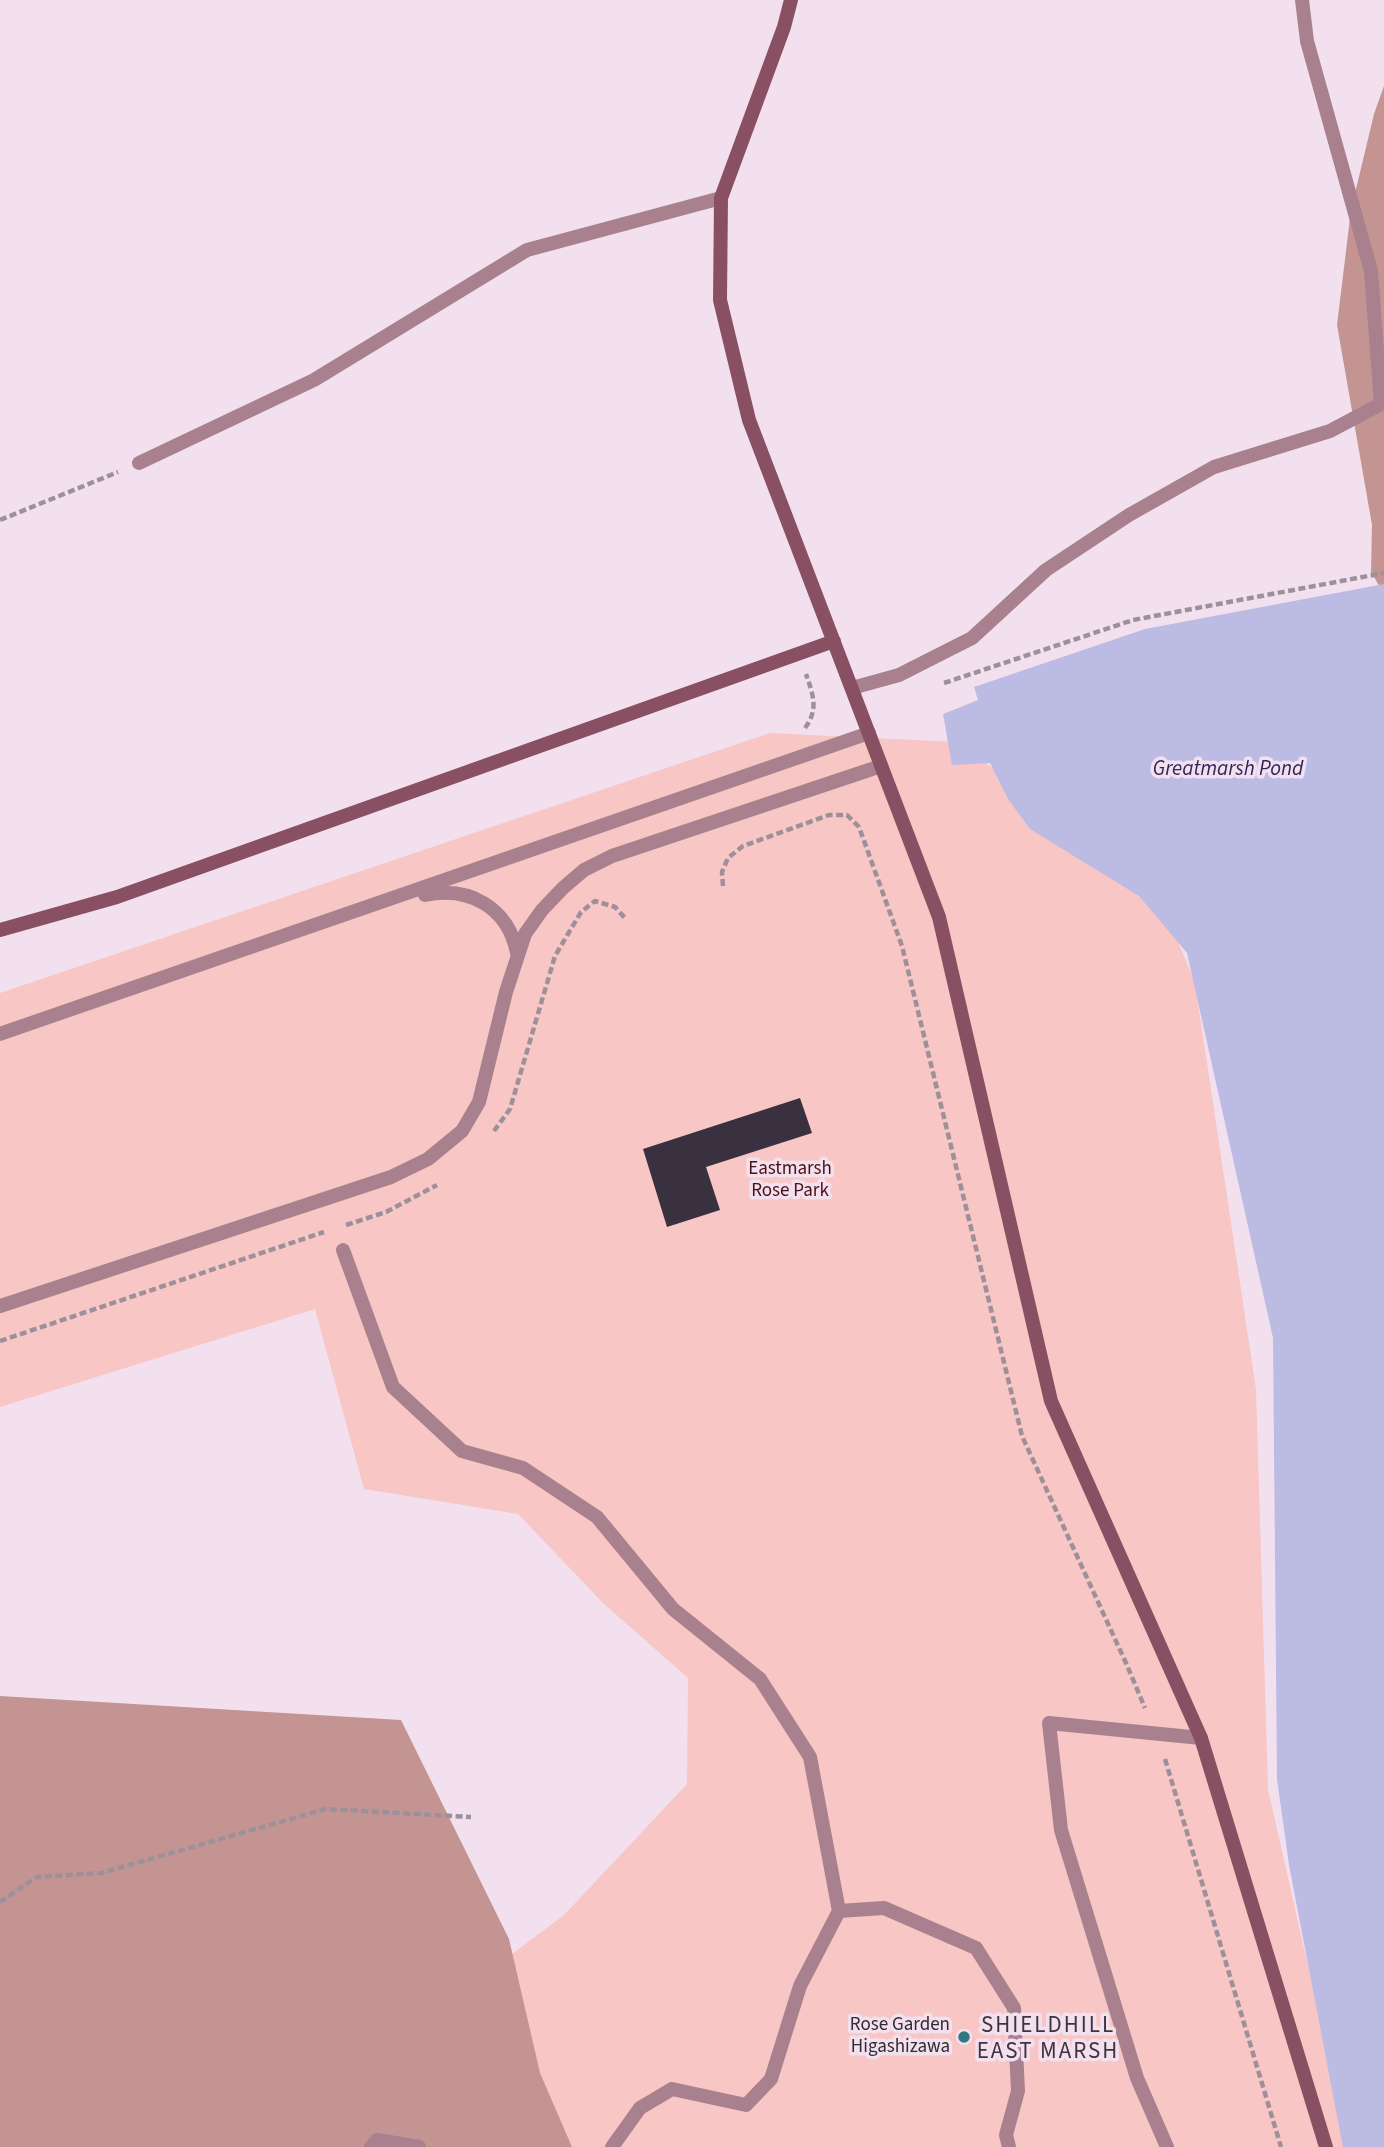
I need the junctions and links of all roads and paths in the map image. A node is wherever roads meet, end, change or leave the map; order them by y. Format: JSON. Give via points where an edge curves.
{"nodes":[{"id":1,"x":791,"y":0,"type":"edge"},
{"id":2,"x":1302,"y":0,"type":"edge"},
{"id":3,"x":721,"y":198,"type":"junction"},
{"id":4,"x":139,"y":464,"type":"joint"},
{"id":5,"x":0,"y":520,"type":"edge"},
{"id":6,"x":1384,"y":573,"type":"edge"},
{"id":7,"x":834,"y":641,"type":"junction"},
{"id":8,"x":938,"y":684,"type":"dead end"},
{"id":9,"x":852,"y":688,"type":"junction"},
{"id":10,"x":869,"y":733,"type":"junction"},
{"id":11,"x":881,"y":766,"type":"junction"},
{"id":12,"x":383,"y":903,"type":"junction"},
{"id":13,"x":0,"y":930,"type":"edge"},
{"id":14,"x":517,"y":956,"type":"junction"},
{"id":15,"x":0,"y":1034,"type":"edge"},
{"id":16,"x":343,"y":1250,"type":"dead end"},
{"id":17,"x":0,"y":1307,"type":"edge"},
{"id":18,"x":1201,"y":1738,"type":"junction"},
{"id":19,"x":471,"y":1817,"type":"dead end"},
{"id":20,"x":0,"y":1902,"type":"edge"},
{"id":21,"x":839,"y":1911,"type":"junction"},
{"id":22,"x":371,"y":2147,"type":"edge"},
{"id":23,"x":419,"y":2147,"type":"edge"},
{"id":24,"x":612,"y":2147,"type":"edge"},
{"id":25,"x":1009,"y":2147,"type":"edge"},
{"id":26,"x":1167,"y":2147,"type":"edge"},
{"id":27,"x":1326,"y":2147,"type":"edge"}],
"edges":[{"from":1,"to":3,"type":"street"},
{"from":2,"to":9,"type":"street","via":[[1307,41],[1371,271],[1381,404],[1330,431],[1214,467],[1129,515],[1046,570],[972,638],[899,675]]},
{"from":3,"to":4,"type":"street","via":[[527,250],[314,380]]},
{"from":3,"to":7,"type":"street","via":[[720,300],[749,420]]},
{"from":4,"to":5,"type":"path"},
{"from":6,"to":8,"type":"path","via":[[1132,620]]},
{"from":7,"to":9,"type":"street"},
{"from":7,"to":13,"type":"street","via":[[117,897]]},
{"from":9,"to":10,"type":"street"},
{"from":10,"to":11,"type":"street"},
{"from":10,"to":12,"type":"street"},
{"from":11,"to":14,"type":"street","via":[[612,856],[584,870],[542,910],[524,934]]},
{"from":11,"to":18,"type":"street","via":[[939,918],[1051,1401]]},
{"from":12,"to":14,"type":"street","via":[[434,893],[463,893],[481,900],[507,925]]},
{"from":12,"to":15,"type":"street"},
{"from":14,"to":17,"type":"street","via":[[479,1102],[462,1131],[428,1159],[391,1177]]},
{"from":16,"to":21,"type":"street","via":[[393,1387],[462,1451],[523,1468],[597,1517],[673,1609],[760,1679],[810,1757]]},
{"from":18,"to":26,"type":"street","via":[[1049,1723],[1061,1830],[1137,2078]]},
{"from":18,"to":27,"type":"street"},
{"from":19,"to":20,"type":"path","via":[[326,1810],[101,1873],[37,1877]]},
{"from":21,"to":24,"type":"street","via":[[800,1986],[771,2079],[746,2105],[672,2090],[640,2108]]},
{"from":21,"to":25,"type":"street","via":[[884,1908],[976,1948],[1014,2008],[1018,2091],[1006,2134]]},
{"from":22,"to":23,"type":"street","via":[[377,2140]]}]}
